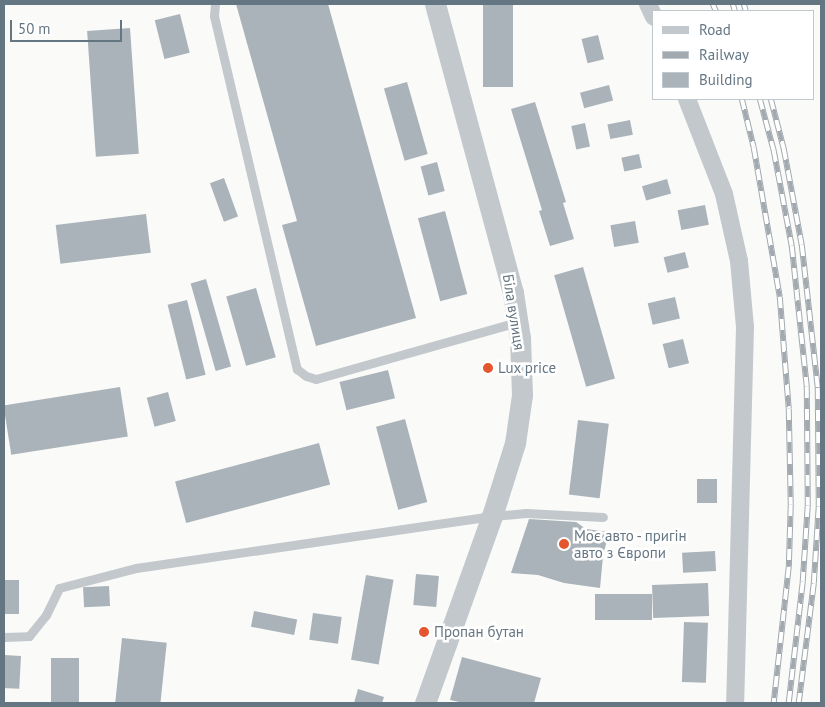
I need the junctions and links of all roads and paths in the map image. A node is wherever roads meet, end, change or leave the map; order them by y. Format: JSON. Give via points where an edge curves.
{"nodes":[{"id":1,"x":215,"y":4,"type":"edge"},
{"id":2,"x":435,"y":4,"type":"edge"},
{"id":3,"x":686,"y":100,"type":"edge"},
{"id":4,"x":518,"y":322,"type":"junction"},
{"id":5,"x":492,"y":516,"type":"junction"},
{"id":6,"x":603,"y":517,"type":"dead end"},
{"id":7,"x":4,"y":637,"type":"edge"},
{"id":8,"x":425,"y":703,"type":"edge"},
{"id":9,"x":735,"y":703,"type":"edge"}],
"edges":[{"from":1,"to":4,"type":"lane","via":[[214,16],[297,369],[316,379]]},
{"from":2,"to":4,"type":"street","name":"Біла вулиця"},
{"from":3,"to":9,"type":"street","via":[[724,194],[739,261],[745,327]]},
{"from":4,"to":5,"type":"street","name":"Біла вулиця","via":[[522,395],[515,443]]},
{"from":5,"to":6,"type":"lane","via":[[526,513]]},
{"from":5,"to":7,"type":"lane","via":[[136,568],[59,588],[46,615],[29,636]]},
{"from":5,"to":8,"type":"street","name":"Біла вулиця"}]}
